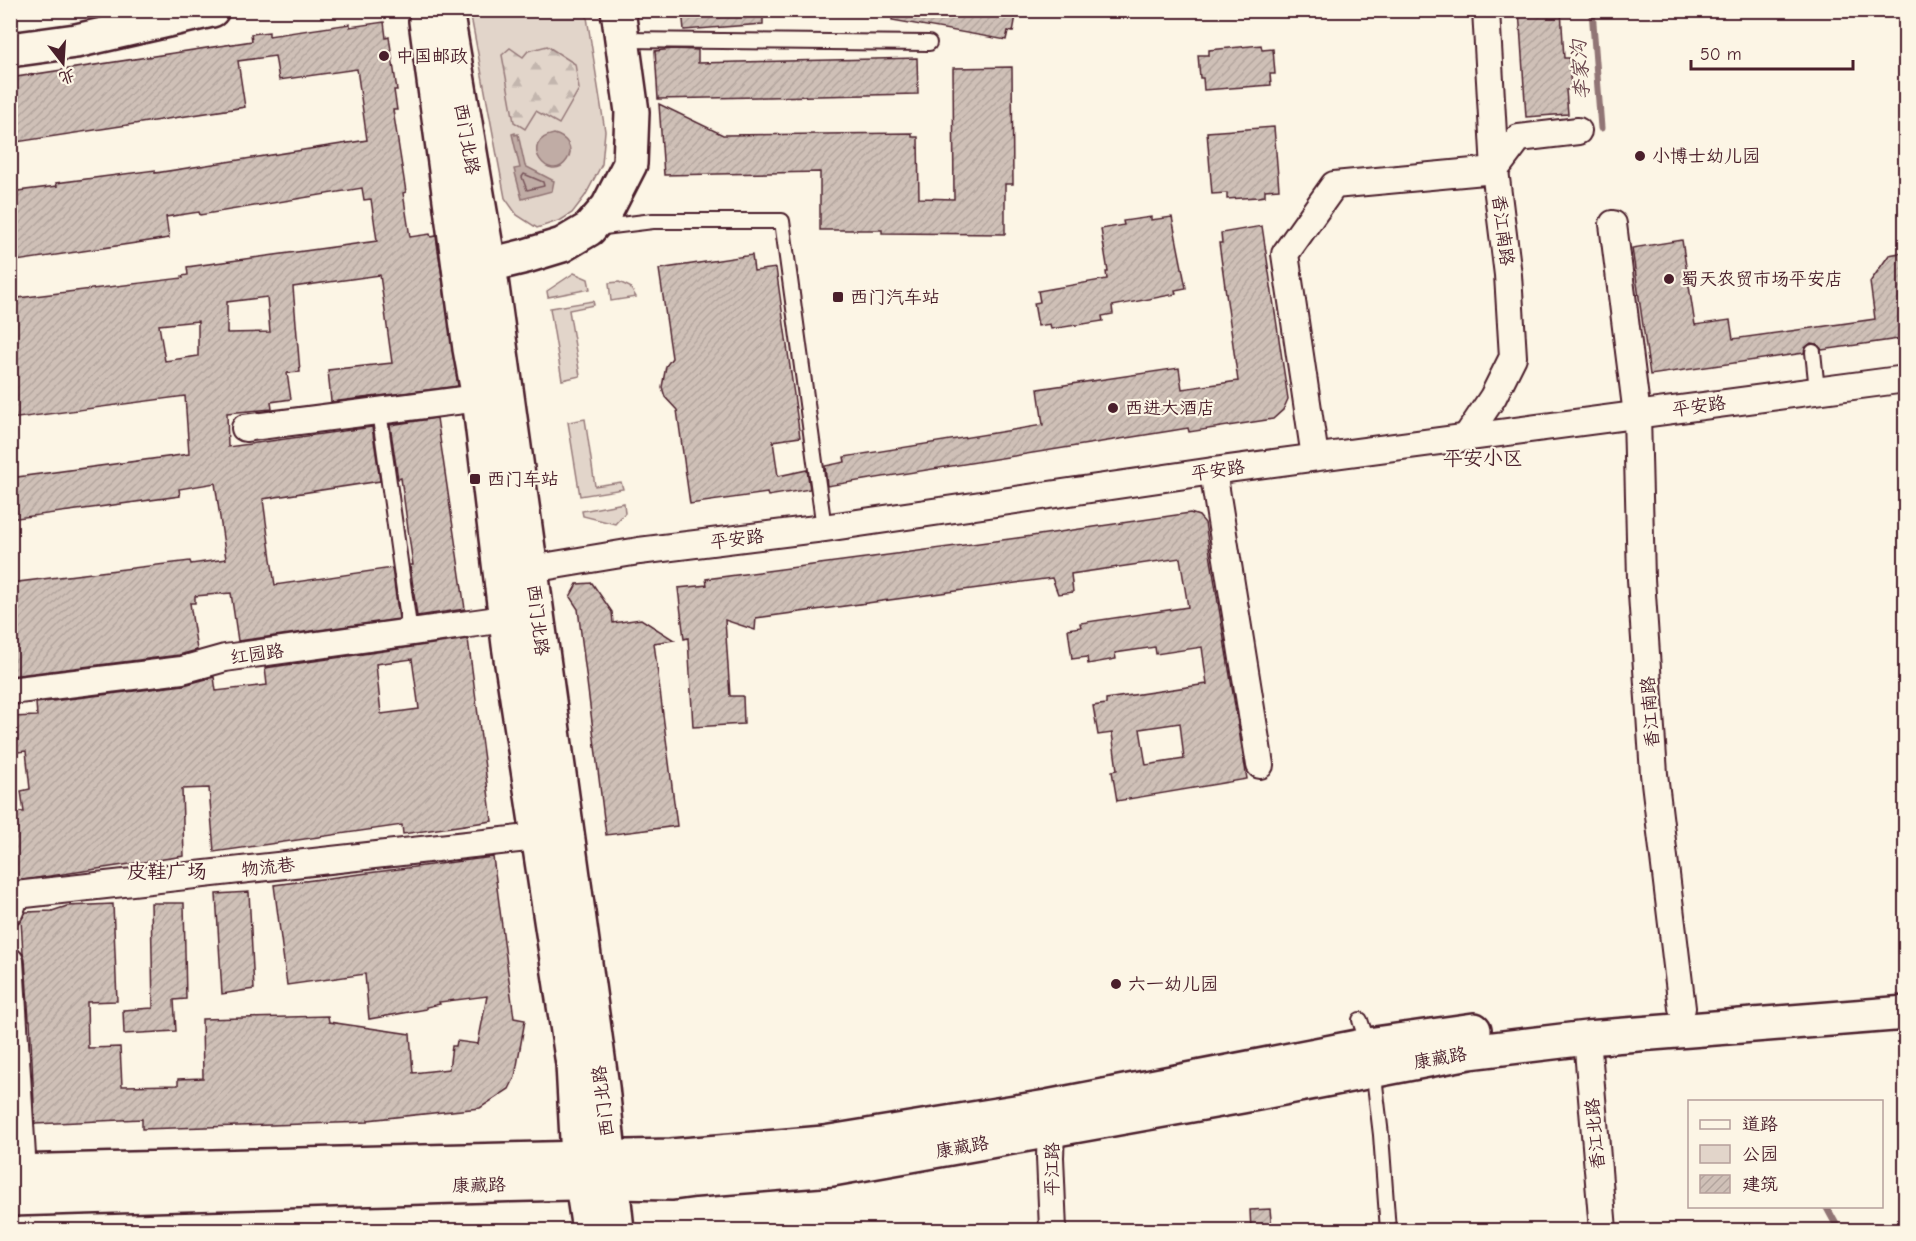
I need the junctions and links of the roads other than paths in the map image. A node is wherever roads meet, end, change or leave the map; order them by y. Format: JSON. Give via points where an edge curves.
{"nodes":[{"id":1,"x":212,"y":10,"type":"edge"},
{"id":2,"x":424,"y":10,"type":"edge"},
{"id":3,"x":446,"y":10,"type":"edge"},
{"id":4,"x":1486,"y":10,"type":"edge"},
{"id":5,"x":621,"y":25,"type":"edge"},
{"id":6,"x":929,"y":43,"type":"dead end"},
{"id":7,"x":10,"y":50,"type":"edge"},
{"id":8,"x":1578,"y":131,"type":"dead end"},
{"id":9,"x":1496,"y":170,"type":"junction"},
{"id":10,"x":1613,"y":224,"type":"dead end"},
{"id":11,"x":589,"y":228,"type":"junction"},
{"id":12,"x":489,"y":265,"type":"junction"},
{"id":13,"x":1813,"y":352,"type":"dead end"},
{"id":14,"x":1905,"y":379,"type":"edge"},
{"id":15,"x":1817,"y":390,"type":"junction"},
{"id":16,"x":479,"y":398,"type":"junction"},
{"id":17,"x":379,"y":411,"type":"junction"},
{"id":18,"x":1637,"y":415,"type":"junction"},
{"id":19,"x":245,"y":428,"type":"dead end"},
{"id":20,"x":1467,"y":436,"type":"junction"},
{"id":21,"x":1315,"y":457,"type":"junction"},
{"id":22,"x":1213,"y":471,"type":"junction"},
{"id":23,"x":824,"y":528,"type":"junction"},
{"id":24,"x":531,"y":569,"type":"junction"},
{"id":25,"x":505,"y":619,"type":"junction"},
{"id":26,"x":410,"y":633,"type":"junction"},
{"id":27,"x":10,"y":691,"type":"edge"},
{"id":28,"x":1260,"y":765,"type":"dead end"},
{"id":29,"x":537,"y":837,"type":"junction"},
{"id":30,"x":13,"y":897,"type":"edge"},
{"id":31,"x":10,"y":961,"type":"edge"},
{"id":32,"x":1905,"y":991,"type":"edge"},
{"id":33,"x":1682,"y":1008,"type":"junction"},
{"id":34,"x":1905,"y":1013,"type":"edge"},
{"id":35,"x":1587,"y":1038,"type":"junction"},
{"id":36,"x":1367,"y":1045,"type":"junction"},
{"id":37,"x":1049,"y":1119,"type":"junction"},
{"id":38,"x":595,"y":1170,"type":"junction"},
{"id":39,"x":15,"y":1181,"type":"edge"},
{"id":40,"x":589,"y":1230,"type":"edge"},
{"id":41,"x":617,"y":1230,"type":"edge"},
{"id":42,"x":1053,"y":1230,"type":"edge"},
{"id":43,"x":1388,"y":1230,"type":"edge"},
{"id":44,"x":1603,"y":1230,"type":"edge"}],
"edges":[{"from":1,"to":7,"type":"main road","via":[[76,41]]},
{"from":2,"to":16,"type":"main road","name":"西门北路"},
{"from":3,"to":12,"type":"main road","name":"西门北路"},
{"from":4,"to":9,"type":"street","name":"香江南路"},
{"from":5,"to":6,"type":"lane"},
{"from":5,"to":11,"type":"main road","via":[[632,112],[630,164],[608,207]]},
{"from":8,"to":9,"type":"street","via":[[1520,138]]},
{"from":9,"to":20,"type":"street","name":"香江南路","via":[[1509,275],[1513,357]]},
{"from":9,"to":21,"type":"street","via":[[1335,185],[1285,254]]},
{"from":10,"to":18,"type":"street","name":"香江南路"},
{"from":11,"to":12,"type":"main road","via":[[562,245]]},
{"from":11,"to":23,"type":"lane","via":[[653,221],[782,221]]},
{"from":12,"to":24,"type":"main road","name":"西门北路"},
{"from":13,"to":15,"type":"lane"},
{"from":14,"to":15,"type":"street","name":"平安路"},
{"from":15,"to":18,"type":"street","name":"平安路"},
{"from":16,"to":17,"type":"street"},
{"from":16,"to":25,"type":"main road","name":"西门北路"},
{"from":17,"to":19,"type":"street"},
{"from":17,"to":26,"type":"lane"},
{"from":18,"to":20,"type":"street","name":"平安路"},
{"from":18,"to":33,"type":"street","name":"香江南路","via":[[1641,579],[1653,763]]},
{"from":20,"to":21,"type":"street","name":"平安路"},
{"from":21,"to":22,"type":"street","name":"平安路"},
{"from":22,"to":23,"type":"street","name":"平安路"},
{"from":22,"to":28,"type":"street"},
{"from":23,"to":24,"type":"street","name":"平安路"},
{"from":24,"to":38,"type":"main road","name":"西门北路","via":[[602,1087]]},
{"from":25,"to":26,"type":"street","name":"红园路"},
{"from":25,"to":29,"type":"main road","name":"西门北路"},
{"from":26,"to":27,"type":"street","name":"红园路","via":[[225,658],[182,670]]},
{"from":29,"to":30,"type":"street","name":"物流巷"},
{"from":29,"to":38,"type":"main road","name":"西门北路","via":[[573,1064]]},
{"from":31,"to":39,"type":"street"},
{"from":32,"to":33,"type":"main road","name":"康藏路"},
{"from":33,"to":36,"type":"main road","name":"康藏路"},
{"from":34,"to":35,"type":"main road","name":"康藏路"},
{"from":35,"to":36,"type":"main road","name":"康藏路","via":[[1469,1052]]},
{"from":35,"to":44,"type":"street","name":"香江北路"},
{"from":36,"to":37,"type":"main road","name":"康藏路"},
{"from":36,"to":43,"type":"lane","via":[[1381,1135]]},
{"from":37,"to":38,"type":"main road","name":"康藏路","via":[[832,1169],[672,1183]]},
{"from":37,"to":42,"type":"street","name":"平江路"},
{"from":38,"to":39,"type":"main road","name":"康藏路"},
{"from":38,"to":40,"type":"main road","name":"西门北路"},
{"from":38,"to":41,"type":"main road","name":"西门北路"}]}
